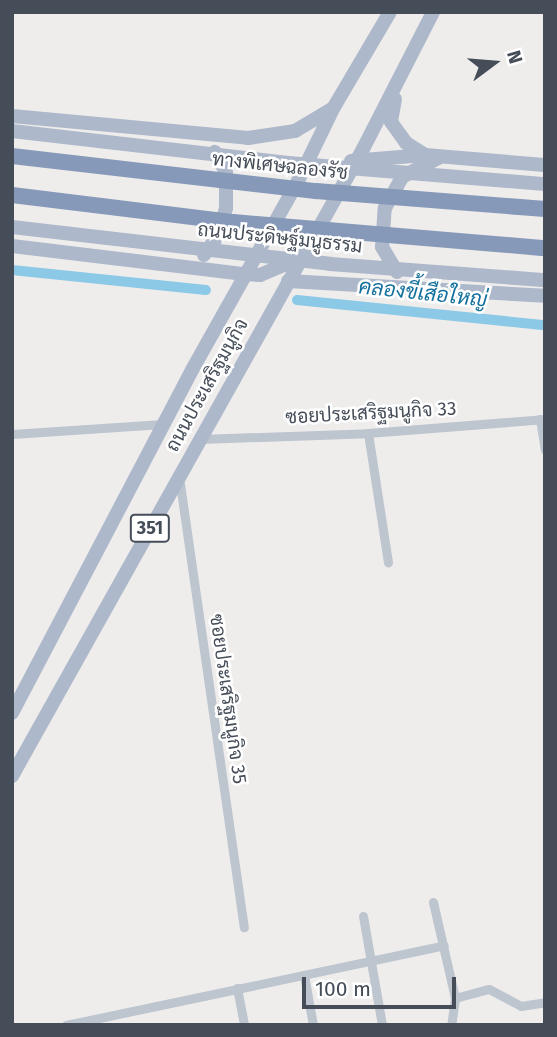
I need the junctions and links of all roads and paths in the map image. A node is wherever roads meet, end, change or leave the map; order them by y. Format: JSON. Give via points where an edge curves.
{"nodes":[{"id":1,"x":390,"y":12,"type":"edge"},
{"id":2,"x":433,"y":12,"type":"edge"},
{"id":3,"x":399,"y":80,"type":"junction"},
{"id":4,"x":334,"y":107,"type":"junction"},
{"id":5,"x":12,"y":116,"type":"edge"},
{"id":6,"x":12,"y":131,"type":"edge"},
{"id":7,"x":191,"y":134,"type":"junction"},
{"id":8,"x":425,"y":155,"type":"junction"},
{"id":9,"x":12,"y":156,"type":"edge"},
{"id":10,"x":442,"y":157,"type":"junction"},
{"id":11,"x":356,"y":160,"type":"junction"},
{"id":12,"x":545,"y":165,"type":"edge"},
{"id":13,"x":298,"y":181,"type":"junction"},
{"id":14,"x":545,"y":184,"type":"edge"},
{"id":15,"x":12,"y":195,"type":"edge"},
{"id":16,"x":545,"y":209,"type":"edge"},
{"id":17,"x":12,"y":228,"type":"edge"},
{"id":18,"x":12,"y":246,"type":"edge"},
{"id":19,"x":545,"y":248,"type":"edge"},
{"id":20,"x":306,"y":252,"type":"junction"},
{"id":21,"x":181,"y":265,"type":"junction"},
{"id":22,"x":244,"y":274,"type":"junction"},
{"id":23,"x":544,"y":280,"type":"edge"},
{"id":24,"x":288,"y":281,"type":"junction"},
{"id":25,"x":437,"y":289,"type":"junction"},
{"id":26,"x":545,"y":296,"type":"edge"},
{"id":27,"x":543,"y":419,"type":"edge"},
{"id":28,"x":163,"y":424,"type":"junction"},
{"id":29,"x":368,"y":433,"type":"junction"},
{"id":30,"x":12,"y":434,"type":"edge"},
{"id":31,"x":200,"y":439,"type":"junction"},
{"id":32,"x":545,"y":450,"type":"edge"},
{"id":33,"x":179,"y":475,"type":"junction"},
{"id":34,"x":388,"y":562,"type":"dead end"},
{"id":35,"x":12,"y":713,"type":"edge"},
{"id":36,"x":12,"y":776,"type":"edge"},
{"id":37,"x":433,"y":902,"type":"dead end"},
{"id":38,"x":363,"y":916,"type":"dead end"},
{"id":39,"x":244,"y":927,"type":"dead end"},
{"id":40,"x":444,"y":944,"type":"junction"},
{"id":41,"x":371,"y":961,"type":"junction"},
{"id":42,"x":304,"y":975,"type":"junction"},
{"id":43,"x":237,"y":988,"type":"junction"},
{"id":44,"x":455,"y":998,"type":"junction"},
{"id":45,"x":545,"y":1002,"type":"edge"},
{"id":46,"x":66,"y":1025,"type":"edge"},
{"id":47,"x":244,"y":1025,"type":"edge"},
{"id":48,"x":313,"y":1025,"type":"edge"},
{"id":49,"x":382,"y":1025,"type":"edge"},
{"id":50,"x":451,"y":1025,"type":"edge"}],
"edges":[{"from":1,"to":4,"type":"main road","name":"ถนนประเสริฐมนูกิจ","number":"351"},
{"from":2,"to":3,"type":"main road","name":"ถนนประเสริฐมนูกิจ","number":"351"},
{"from":3,"to":8,"type":"main road","via":[[391,122],[405,144]]},
{"from":3,"to":11,"type":"main road","name":"ถนนประเสริฐมนูกิจ","number":"351"},
{"from":4,"to":7,"type":"main road","via":[[301,128],[271,137]]},
{"from":4,"to":13,"type":"main road","name":"ถนนประเสริฐมนูกิจ","number":"351"},
{"from":5,"to":7,"type":"main road"},
{"from":6,"to":14,"type":"main road","via":[[288,163]]},
{"from":7,"to":21,"type":"main road","via":[[210,146],[223,163],[227,197],[212,248],[202,258]]},
{"from":8,"to":10,"type":"main road"},
{"from":8,"to":11,"type":"main road"},
{"from":9,"to":16,"type":"highway","name":"ทางพิเศษฉลองรัช","via":[[316,191]]},
{"from":10,"to":12,"type":"main road"},
{"from":10,"to":25,"type":"main road","via":[[402,177],[388,199],[381,228],[382,247],[400,274]]},
{"from":11,"to":13,"type":"main road"},
{"from":11,"to":20,"type":"main road","name":"ถนนประเสริฐมนูกิจ","number":"351"},
{"from":13,"to":22,"type":"main road","name":"ถนนประเสริฐมนูกิจ","number":"351"},
{"from":15,"to":19,"type":"highway","via":[[247,223]]},
{"from":17,"to":23,"type":"main road","name":"ถนนประดิษฐ์มนูธรรม","via":[[330,264]]},
{"from":18,"to":21,"type":"main road"},
{"from":20,"to":22,"type":"main road","via":[[276,270]]},
{"from":20,"to":24,"type":"main road","name":"ถนนประเสริฐมนูกิจ","number":"351"},
{"from":21,"to":22,"type":"main road"},
{"from":22,"to":28,"type":"main road","name":"ถนนประเสริฐมนูกิจ","number":"351"},
{"from":24,"to":25,"type":"main road"},
{"from":24,"to":31,"type":"main road","name":"ถนนประเสริฐมนูกิจ","number":"351"},
{"from":25,"to":26,"type":"main road"},
{"from":27,"to":29,"type":"street","name":"ซอยประเสริฐมนูกิจ 33"},
{"from":27,"to":32,"type":"street"},
{"from":28,"to":30,"type":"street"},
{"from":28,"to":35,"type":"main road","name":"ถนนประเสริฐมนูกิจ","number":"351"},
{"from":29,"to":31,"type":"street","name":"ซอยประเสริฐมนูกิจ 33"},
{"from":29,"to":34,"type":"street"},
{"from":31,"to":33,"type":"main road","name":"ถนนประเสริฐมนูกิจ","number":"351"},
{"from":33,"to":36,"type":"main road","name":"ถนนประเสริฐมนูกิจ","number":"351"},
{"from":33,"to":39,"type":"street","name":"ซอยประเสริฐมนูกิจ 35"},
{"from":37,"to":40,"type":"street"},
{"from":38,"to":41,"type":"street"},
{"from":40,"to":41,"type":"street"},
{"from":40,"to":44,"type":"street"},
{"from":41,"to":42,"type":"street"},
{"from":41,"to":49,"type":"street"},
{"from":42,"to":43,"type":"street"},
{"from":42,"to":48,"type":"street"},
{"from":43,"to":46,"type":"street"},
{"from":43,"to":47,"type":"street"},
{"from":44,"to":45,"type":"street","via":[[489,989],[521,1006]]},
{"from":44,"to":50,"type":"street"}]}
